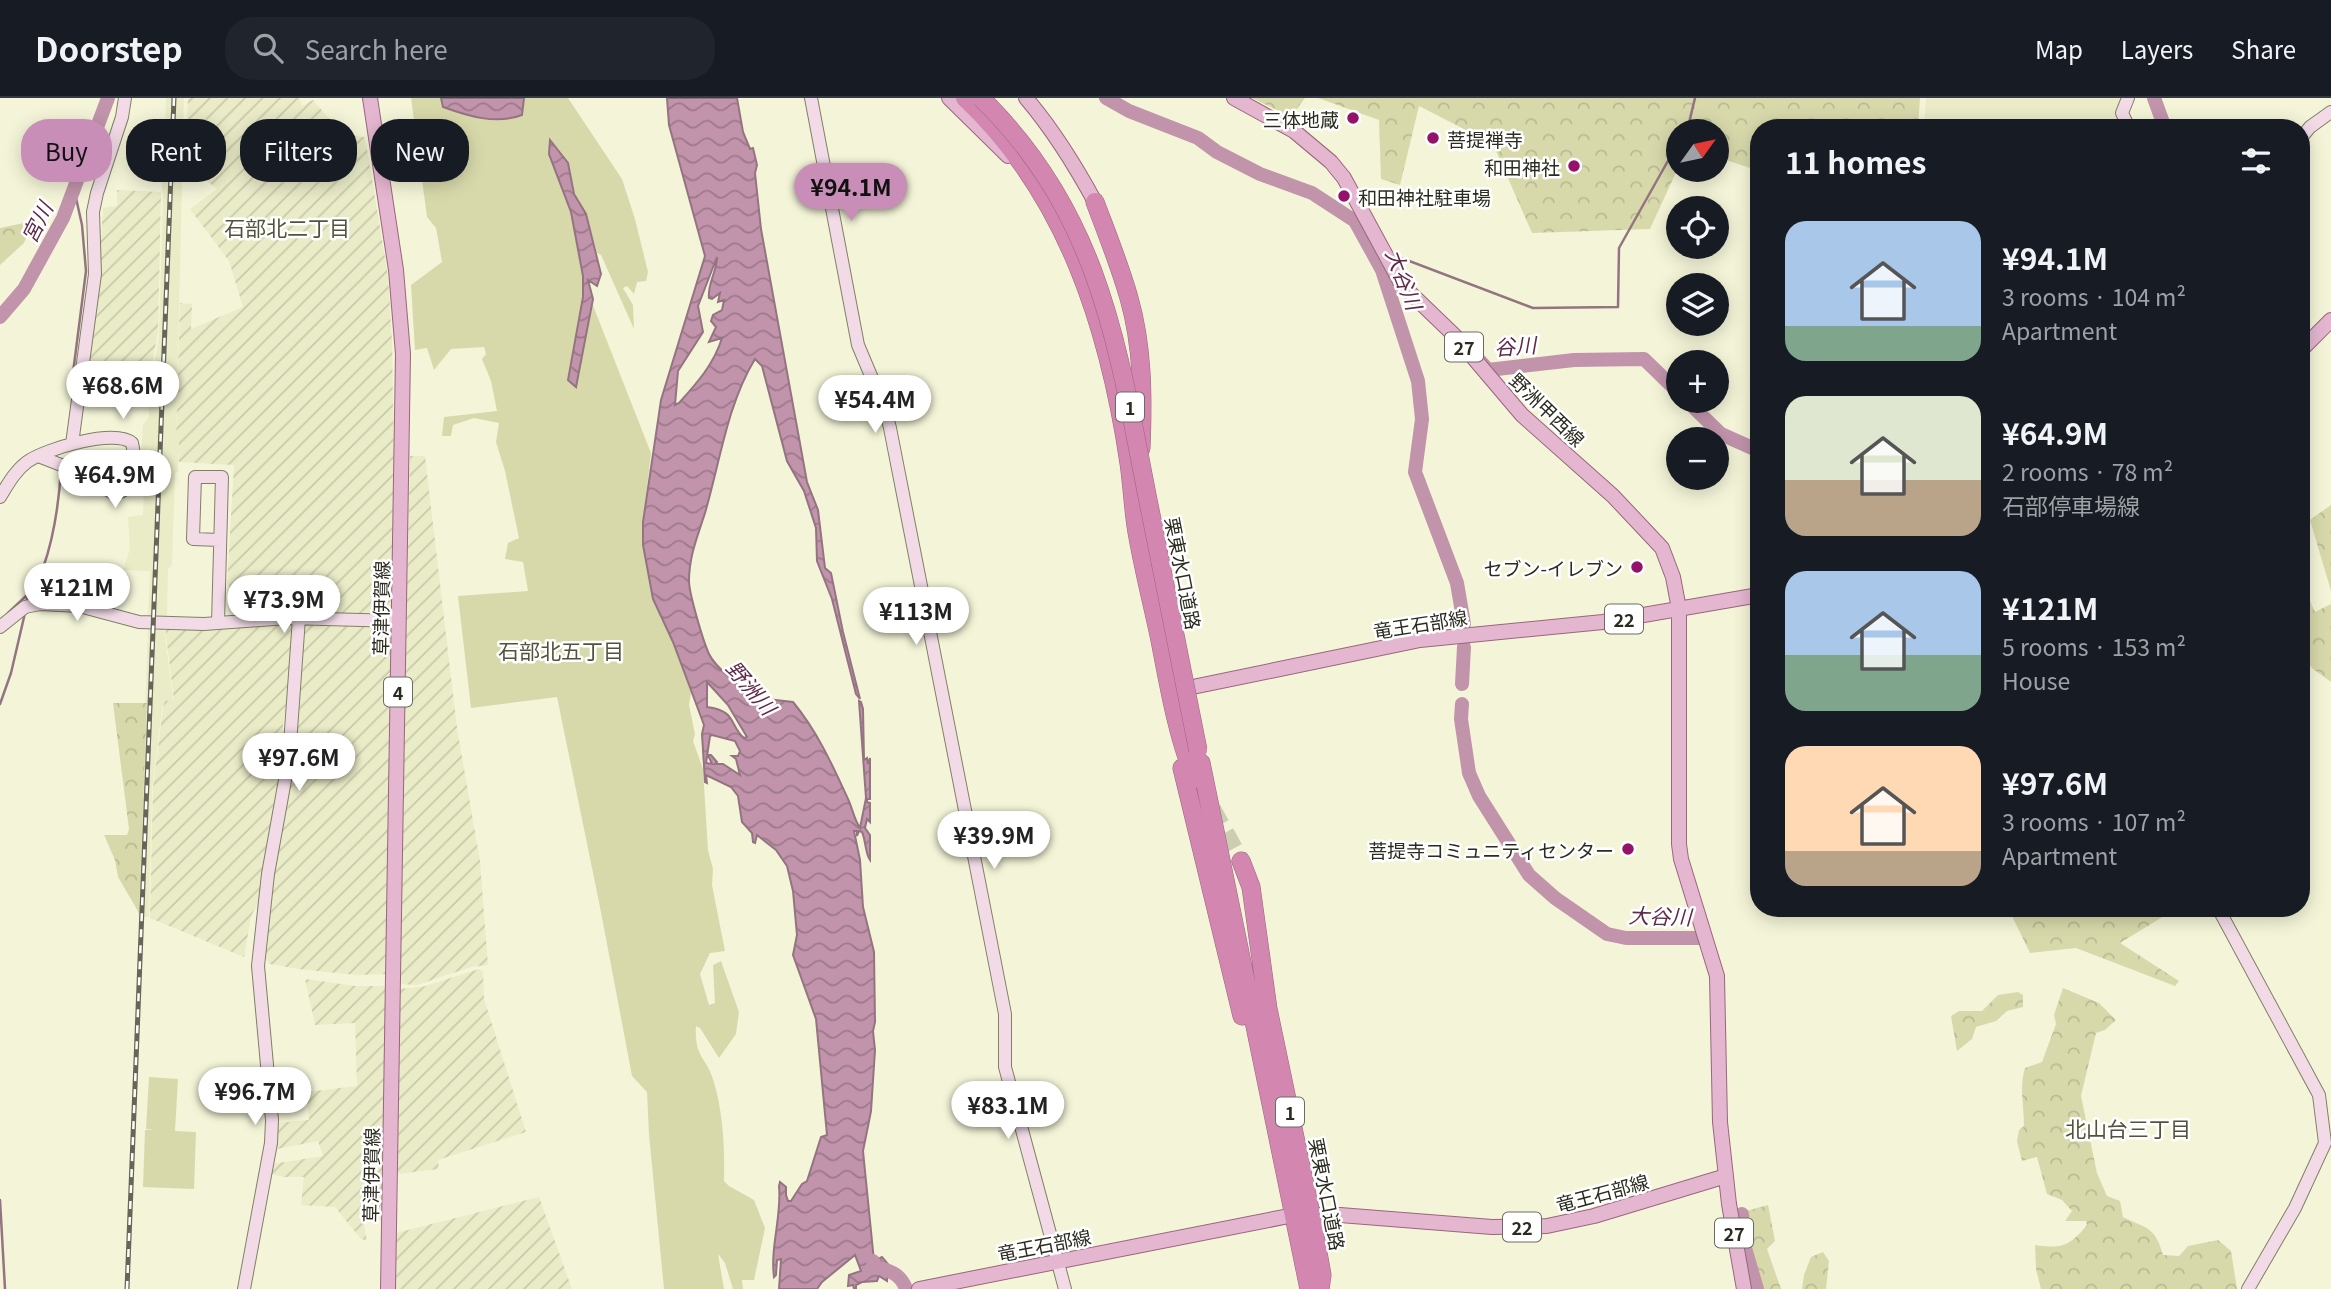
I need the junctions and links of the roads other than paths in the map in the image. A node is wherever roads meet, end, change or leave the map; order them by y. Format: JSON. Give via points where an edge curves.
{"nodes":[{"id":1,"x":125,"y":98,"type":"edge"},
{"id":2,"x":369,"y":98,"type":"edge"},
{"id":3,"x":811,"y":98,"type":"edge"},
{"id":4,"x":949,"y":98,"type":"edge"},
{"id":5,"x":965,"y":98,"type":"edge"},
{"id":6,"x":981,"y":98,"type":"edge"},
{"id":7,"x":1026,"y":98,"type":"edge"},
{"id":8,"x":1234,"y":98,"type":"edge"},
{"id":9,"x":2128,"y":98,"type":"edge"},
{"id":10,"x":2331,"y":112,"type":"edge"},
{"id":11,"x":2125,"y":119,"type":"edge"},
{"id":12,"x":2310,"y":127,"type":"edge"},
{"id":13,"x":1095,"y":202,"type":"joint"},
{"id":14,"x":1051,"y":208,"type":"junction"},
{"id":15,"x":2331,"y":320,"type":"edge"},
{"id":16,"x":2310,"y":341,"type":"edge"},
{"id":17,"x":66,"y":446,"type":"junction"},
{"id":18,"x":38,"y":456,"type":"junction"},
{"id":19,"x":0,"y":497,"type":"edge"},
{"id":20,"x":220,"y":540,"type":"junction"},
{"id":21,"x":1143,"y":553,"type":"junction"},
{"id":22,"x":1750,"y":597,"type":"edge"},
{"id":23,"x":1679,"y":609,"type":"junction"},
{"id":24,"x":299,"y":618,"type":"junction"},
{"id":25,"x":399,"y":621,"type":"junction"},
{"id":26,"x":218,"y":623,"type":"junction"},
{"id":27,"x":0,"y":626,"type":"edge"},
{"id":28,"x":1170,"y":692,"type":"junction"},
{"id":29,"x":1195,"y":779,"type":"dead end"},
{"id":30,"x":1241,"y":861,"type":"tunnel mouth"},
{"id":31,"x":2223,"y":917,"type":"edge"},
{"id":32,"x":1269,"y":1090,"type":"junction"},
{"id":33,"x":1726,"y":1176,"type":"junction"},
{"id":34,"x":1303,"y":1215,"type":"junction"},
{"id":35,"x":1059,"y":1261,"type":"junction"},
{"id":36,"x":244,"y":1289,"type":"edge"},
{"id":37,"x":388,"y":1289,"type":"edge"},
{"id":38,"x":920,"y":1289,"type":"edge"},
{"id":39,"x":1065,"y":1289,"type":"edge"},
{"id":40,"x":1309,"y":1289,"type":"edge"},
{"id":41,"x":1320,"y":1289,"type":"edge"},
{"id":42,"x":1744,"y":1289,"type":"edge"},
{"id":43,"x":2248,"y":1289,"type":"edge"}],
"edges":[{"from":1,"to":17,"type":"street","via":[[97,193],[95,274]]},
{"from":2,"to":25,"type":"main road","name":"草津伊賀線","number":"4","via":[[396,271],[403,354]]},
{"from":3,"to":35,"type":"street","via":[[856,335],[890,428],[1005,1014],[1005,1067]]},
{"from":4,"to":14,"type":"main road","via":[[1009,157]]},
{"from":5,"to":14,"type":"highway","name":"栗東水口道路","number":"1","via":[[998,129]]},
{"from":6,"to":32,"type":"highway","name":"栗東水口道路","number":"1","bridge":true,"via":[[1039,165],[1076,229],[1112,329]]},
{"from":7,"to":13,"type":"main road","via":[[1077,167]]},
{"from":8,"to":23,"type":"main road","name":"野洲甲西線","number":"27","via":[[1294,131],[1331,162],[1402,285],[1446,326],[1522,415],[1613,496],[1662,548]]},
{"from":9,"to":11,"type":"street","via":[[2122,113]]},
{"from":10,"to":12,"type":"street"},
{"from":13,"to":21,"type":"highway","number":"1","via":[[1130,300],[1137,336],[1143,401]]},
{"from":14,"to":21,"type":"highway","name":"栗東水口道路","number":"1","via":[[1080,268],[1104,341]]},
{"from":15,"to":16,"type":"main road"},
{"from":17,"to":18,"type":"street"},
{"from":17,"to":18,"type":"street","via":[[126,438],[134,447],[130,486],[118,494],[108,491]]},
{"from":18,"to":19,"type":"street","via":[[27,462]]},
{"from":20,"to":20,"type":"street","via":[[193,539],[195,477],[222,477]]},
{"from":20,"to":26,"type":"street"},
{"from":21,"to":28,"type":"highway","name":"栗東水口道路","number":"1"},
{"from":22,"to":23,"type":"main road","name":"竜王石部線","number":"22"},
{"from":23,"to":28,"type":"main road","name":"竜王石部線","number":"22","via":[[1603,622],[1420,640]]},
{"from":23,"to":33,"type":"main road","via":[[1679,844],[1717,976],[1720,1122]]},
{"from":24,"to":25,"type":"street"},
{"from":24,"to":26,"type":"street"},
{"from":24,"to":36,"type":"street","via":[[289,758],[268,874],[258,966],[271,1143]]},
{"from":25,"to":37,"type":"main road","name":"草津伊賀線","number":"4"},
{"from":26,"to":27,"type":"street","via":[[130,621],[79,606],[40,604],[25,607]]},
{"from":28,"to":29,"type":"highway","name":"栗東水口道路","number":"1"},
{"from":28,"to":32,"type":"highway","name":"栗東水口道路","number":"1","via":[[1177,749],[1229,971],[1257,1073]]},
{"from":30,"to":34,"type":"highway","name":"栗東水口道路","number":"1","via":[[1251,887]]},
{"from":31,"to":43,"type":"street","via":[[2319,1095],[2325,1143],[2295,1208]]},
{"from":32,"to":34,"type":"highway","name":"栗東水口道路","number":"1"},
{"from":33,"to":34,"type":"main road","name":"竜王石部線","number":"22","via":[[1547,1226]]},
{"from":33,"to":42,"type":"main road","number":"27"},
{"from":34,"to":35,"type":"main road","name":"竜王石部線","number":"22"},
{"from":34,"to":40,"type":"highway","name":"栗東水口道路","number":"1"},
{"from":34,"to":41,"type":"highway","name":"栗東水口道路","number":"1","via":[[1322,1275]]},
{"from":35,"to":38,"type":"main road","name":"竜王石部線","number":"22"},
{"from":35,"to":39,"type":"street"}]}
